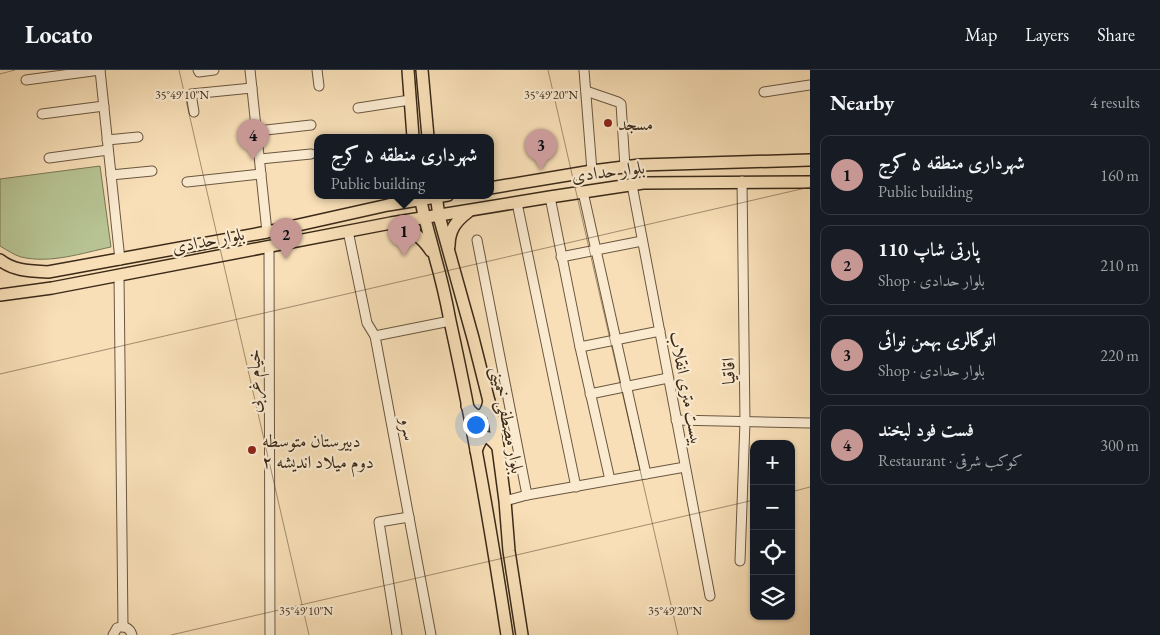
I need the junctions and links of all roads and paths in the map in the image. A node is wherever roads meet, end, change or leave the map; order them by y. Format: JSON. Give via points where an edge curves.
{"nodes":[{"id":1,"x":100,"y":70,"type":"edge"},
{"id":2,"x":198,"y":70,"type":"edge"},
{"id":3,"x":214,"y":70,"type":"edge"},
{"id":4,"x":250,"y":70,"type":"edge"},
{"id":5,"x":317,"y":70,"type":"edge"},
{"id":6,"x":408,"y":70,"type":"edge"},
{"id":7,"x":422,"y":70,"type":"edge"},
{"id":8,"x":584,"y":70,"type":"edge"},
{"id":9,"x":26,"y":80,"type":"dead end"},
{"id":10,"x":810,"y":85,"type":"edge"},
{"id":11,"x":319,"y":86,"type":"dead end"},
{"id":12,"x":252,"y":88,"type":"junction"},
{"id":13,"x":586,"y":91,"type":"junction"},
{"id":14,"x":764,"y":92,"type":"dead end"},
{"id":15,"x":410,"y":100,"type":"junction"},
{"id":16,"x":104,"y":106,"type":"junction"},
{"id":17,"x":358,"y":108,"type":"dead end"},
{"id":18,"x":194,"y":112,"type":"dead end"},
{"id":19,"x":42,"y":114,"type":"dead end"},
{"id":20,"x":311,"y":125,"type":"dead end"},
{"id":21,"x":256,"y":131,"type":"junction"},
{"id":22,"x":413,"y":134,"type":"edge"},
{"id":23,"x":428,"y":134,"type":"edge"},
{"id":24,"x":138,"y":137,"type":"dead end"},
{"id":25,"x":108,"y":145,"type":"junction"},
{"id":26,"x":311,"y":154,"type":"dead end"},
{"id":27,"x":49,"y":158,"type":"dead end"},
{"id":28,"x":260,"y":160,"type":"junction"},
{"id":29,"x":805,"y":160,"type":"edge"},
{"id":30,"x":625,"y":167,"type":"junction"},
{"id":31,"x":152,"y":171,"type":"dead end"},
{"id":32,"x":592,"y":171,"type":"junction"},
{"id":33,"x":261,"y":174,"type":"junction"},
{"id":34,"x":111,"y":175,"type":"junction"},
{"id":35,"x":187,"y":182,"type":"dead end"},
{"id":36,"x":742,"y":182,"type":"junction"},
{"id":37,"x":805,"y":182,"type":"edge"},
{"id":38,"x":632,"y":185,"type":"junction"},
{"id":39,"x":494,"y":187,"type":"edge"},
{"id":40,"x":583,"y":192,"type":"junction"},
{"id":41,"x":550,"y":197,"type":"junction"},
{"id":42,"x":398,"y":199,"type":"edge"},
{"id":43,"x":413,"y":199,"type":"edge"},
{"id":44,"x":421,"y":199,"type":"edge"},
{"id":45,"x":440,"y":199,"type":"edge"},
{"id":46,"x":517,"y":203,"type":"junction"},
{"id":47,"x":388,"y":205,"type":"junction"},
{"id":48,"x":470,"y":210,"type":"junction"},
{"id":49,"x":439,"y":216,"type":"junction"},
{"id":50,"x":424,"y":218,"type":"junction"},
{"id":51,"x":391,"y":223,"type":"junction"},
{"id":52,"x":348,"y":231,"type":"junction"},
{"id":53,"x":267,"y":232,"type":"junction"},
{"id":54,"x":476,"y":240,"type":"dead end"},
{"id":55,"x":642,"y":241,"type":"junction"},
{"id":56,"x":269,"y":246,"type":"junction"},
{"id":57,"x":596,"y":250,"type":"junction"},
{"id":58,"x":450,"y":255,"type":"junction"},
{"id":59,"x":561,"y":257,"type":"junction"},
{"id":60,"x":436,"y":258,"type":"junction"},
{"id":61,"x":120,"y":260,"type":"junction"},
{"id":62,"x":2,"y":264,"type":"edge"},
{"id":63,"x":119,"y":275,"type":"junction"},
{"id":64,"x":0,"y":295,"type":"edge"},
{"id":65,"x":450,"y":321,"type":"junction"},
{"id":66,"x":660,"y":331,"type":"junction"},
{"id":67,"x":376,"y":336,"type":"junction"},
{"id":68,"x":616,"y":340,"type":"junction"},
{"id":69,"x":580,"y":347,"type":"junction"},
{"id":70,"x":668,"y":378,"type":"junction"},
{"id":71,"x":626,"y":387,"type":"junction"},
{"id":72,"x":590,"y":394,"type":"junction"},
{"id":73,"x":489,"y":400,"type":"junction"},
{"id":74,"x":468,"y":406,"type":"junction"},
{"id":75,"x":676,"y":420,"type":"junction"},
{"id":76,"x":745,"y":422,"type":"junction"},
{"id":77,"x":810,"y":423,"type":"edge"},
{"id":78,"x":498,"y":447,"type":"junction"},
{"id":79,"x":476,"y":450,"type":"junction"},
{"id":80,"x":685,"y":467,"type":"junction"},
{"id":81,"x":646,"y":474,"type":"junction"},
{"id":82,"x":610,"y":480,"type":"junction"},
{"id":83,"x":576,"y":487,"type":"junction"},
{"id":84,"x":527,"y":496,"type":"junction"},
{"id":85,"x":505,"y":501,"type":"junction"},
{"id":86,"x":408,"y":517,"type":"junction"},
{"id":87,"x":740,"y":561,"type":"dead end"},
{"id":88,"x":710,"y":596,"type":"dead end"},
{"id":89,"x":123,"y":627,"type":"junction"},
{"id":90,"x":113,"y":635,"type":"edge"},
{"id":91,"x":132,"y":635,"type":"edge"},
{"id":92,"x":270,"y":635,"type":"edge"},
{"id":93,"x":397,"y":635,"type":"edge"},
{"id":94,"x":431,"y":635,"type":"edge"},
{"id":95,"x":508,"y":635,"type":"edge"},
{"id":96,"x":522,"y":635,"type":"edge"}],
"edges":[{"from":1,"to":9,"type":"street"},
{"from":1,"to":16,"type":"street"},
{"from":2,"to":3,"type":"street"},
{"from":4,"to":12,"type":"street"},
{"from":5,"to":11,"type":"street"},
{"from":6,"to":15,"type":"main road"},
{"from":7,"to":23,"type":"main road"},
{"from":8,"to":13,"type":"street"},
{"from":10,"to":14,"type":"street"},
{"from":12,"to":18,"type":"street","via":[[191,94]]},
{"from":12,"to":21,"type":"street"},
{"from":13,"to":30,"type":"street","via":[[621,104]]},
{"from":13,"to":32,"type":"street"},
{"from":15,"to":17,"type":"street"},
{"from":15,"to":22,"type":"main road"},
{"from":16,"to":19,"type":"street"},
{"from":16,"to":25,"type":"street"},
{"from":20,"to":21,"type":"street"},
{"from":21,"to":28,"type":"street"},
{"from":24,"to":25,"type":"street"},
{"from":25,"to":27,"type":"street"},
{"from":25,"to":34,"type":"street"},
{"from":26,"to":28,"type":"street"},
{"from":28,"to":33,"type":"street"},
{"from":29,"to":30,"type":"main road","name":"بلوار حدادی"},
{"from":29,"to":37,"type":"main road"},
{"from":30,"to":32,"type":"main road","name":"بلوار حدادی"},
{"from":31,"to":34,"type":"street"},
{"from":32,"to":39,"type":"main road","name":"بلوار حدادی"},
{"from":33,"to":35,"type":"street"},
{"from":33,"to":53,"type":"street"},
{"from":34,"to":61,"type":"street"},
{"from":36,"to":37,"type":"main road","name":"بلوار حدادی"},
{"from":36,"to":38,"type":"main road","name":"بلوار حدادی"},
{"from":36,"to":76,"type":"street","name":"اقاقیا"},
{"from":38,"to":40,"type":"main road","name":"بلوار حدادی"},
{"from":38,"to":55,"type":"street","name":"بیست متری انقلاب"},
{"from":40,"to":41,"type":"main road","name":"بلوار حدادی"},
{"from":40,"to":57,"type":"street"},
{"from":41,"to":46,"type":"main road","name":"بلوار حدادی"},
{"from":41,"to":59,"type":"street"},
{"from":42,"to":47,"type":"main road"},
{"from":43,"to":47,"type":"main road","name":"بلوار حدادی"},
{"from":44,"to":50,"type":"main road","name":"بلوار مصطفی خمینی"},
{"from":45,"to":49,"type":"main road","name":"بلوار مصطفی خمینی"},
{"from":46,"to":48,"type":"main road","name":"بلوار حدادی"},
{"from":46,"to":83,"type":"street"},
{"from":47,"to":53,"type":"main road","name":"بلوار حدادی"},
{"from":48,"to":49,"type":"main road","name":"بلوار حدادی"},
{"from":48,"to":58,"type":"main road","via":[[452,228]]},
{"from":49,"to":50,"type":"main road","name":"بلوار حدادی"},
{"from":49,"to":58,"type":"main road","name":"بلوار مصطفی خمینی"},
{"from":50,"to":51,"type":"main road","name":"بلوار حدادی"},
{"from":50,"to":60,"type":"main road","name":"بلوار مصطفی خمینی"},
{"from":51,"to":52,"type":"main road","name":"بلوار حدادی"},
{"from":51,"to":60,"type":"main road","via":[[420,236]]},
{"from":52,"to":56,"type":"main road","name":"بلوار حدادی"},
{"from":52,"to":67,"type":"street","name":"سرو","via":[[367,323]]},
{"from":53,"to":61,"type":"main road","name":"بلوار حدادی"},
{"from":54,"to":84,"type":"street"},
{"from":55,"to":57,"type":"street"},
{"from":55,"to":66,"type":"street","name":"بیست متری انقلاب"},
{"from":56,"to":63,"type":"main road","name":"بلوار حدادی"},
{"from":56,"to":92,"type":"street","name":"خیام غربی"},
{"from":57,"to":59,"type":"street"},
{"from":57,"to":68,"type":"street"},
{"from":58,"to":73,"type":"main road","name":"بلوار مصطفی خمینی"},
{"from":59,"to":69,"type":"street"},
{"from":60,"to":65,"type":"main road","name":"بلوار مصطفی خمینی"},
{"from":61,"to":62,"type":"main road","name":"بلوار حدادی","via":[[48,272],[20,270]]},
{"from":63,"to":64,"type":"main road","name":"بلوار حدادی"},
{"from":63,"to":89,"type":"street"},
{"from":65,"to":67,"type":"street"},
{"from":65,"to":74,"type":"main road","name":"بلوار مصطفی خمینی"},
{"from":66,"to":68,"type":"street"},
{"from":66,"to":70,"type":"street","name":"بیست متری انقلاب"},
{"from":67,"to":86,"type":"street","name":"سرو"},
{"from":68,"to":69,"type":"street"},
{"from":68,"to":71,"type":"street"},
{"from":69,"to":72,"type":"street"},
{"from":70,"to":71,"type":"street"},
{"from":70,"to":75,"type":"street","name":"بیست متری انقلاب"},
{"from":71,"to":72,"type":"street"},
{"from":71,"to":81,"type":"street"},
{"from":72,"to":82,"type":"street"},
{"from":73,"to":74,"type":"main road","via":[[481,415],[474,415]]},
{"from":73,"to":78,"type":"main road","name":"بلوار مصطفی خمینی"},
{"from":74,"to":79,"type":"main road","name":"بلوار مصطفی خمینی"},
{"from":75,"to":76,"type":"street"},
{"from":75,"to":80,"type":"street","name":"بیست متری انقلاب"},
{"from":76,"to":77,"type":"street"},
{"from":76,"to":87,"type":"street","name":"اقاقیا"},
{"from":78,"to":79,"type":"main road","via":[[486,437]]},
{"from":78,"to":85,"type":"main road","name":"بلوار مصطفی خمینی"},
{"from":79,"to":95,"type":"main road","name":"بلوار مصطفی خمینی"},
{"from":80,"to":81,"type":"street"},
{"from":80,"to":88,"type":"street","name":"بیست متری انقلاب"},
{"from":81,"to":82,"type":"street"},
{"from":82,"to":83,"type":"street"},
{"from":83,"to":84,"type":"street"},
{"from":84,"to":85,"type":"street"},
{"from":85,"to":96,"type":"main road","name":"بلوار مصطفی خمینی"},
{"from":86,"to":93,"type":"street","via":[[379,522]]},
{"from":86,"to":94,"type":"street","name":"سرو"},
{"from":89,"to":90,"type":"street","via":[[117,628]]},
{"from":89,"to":91,"type":"street"}]}
